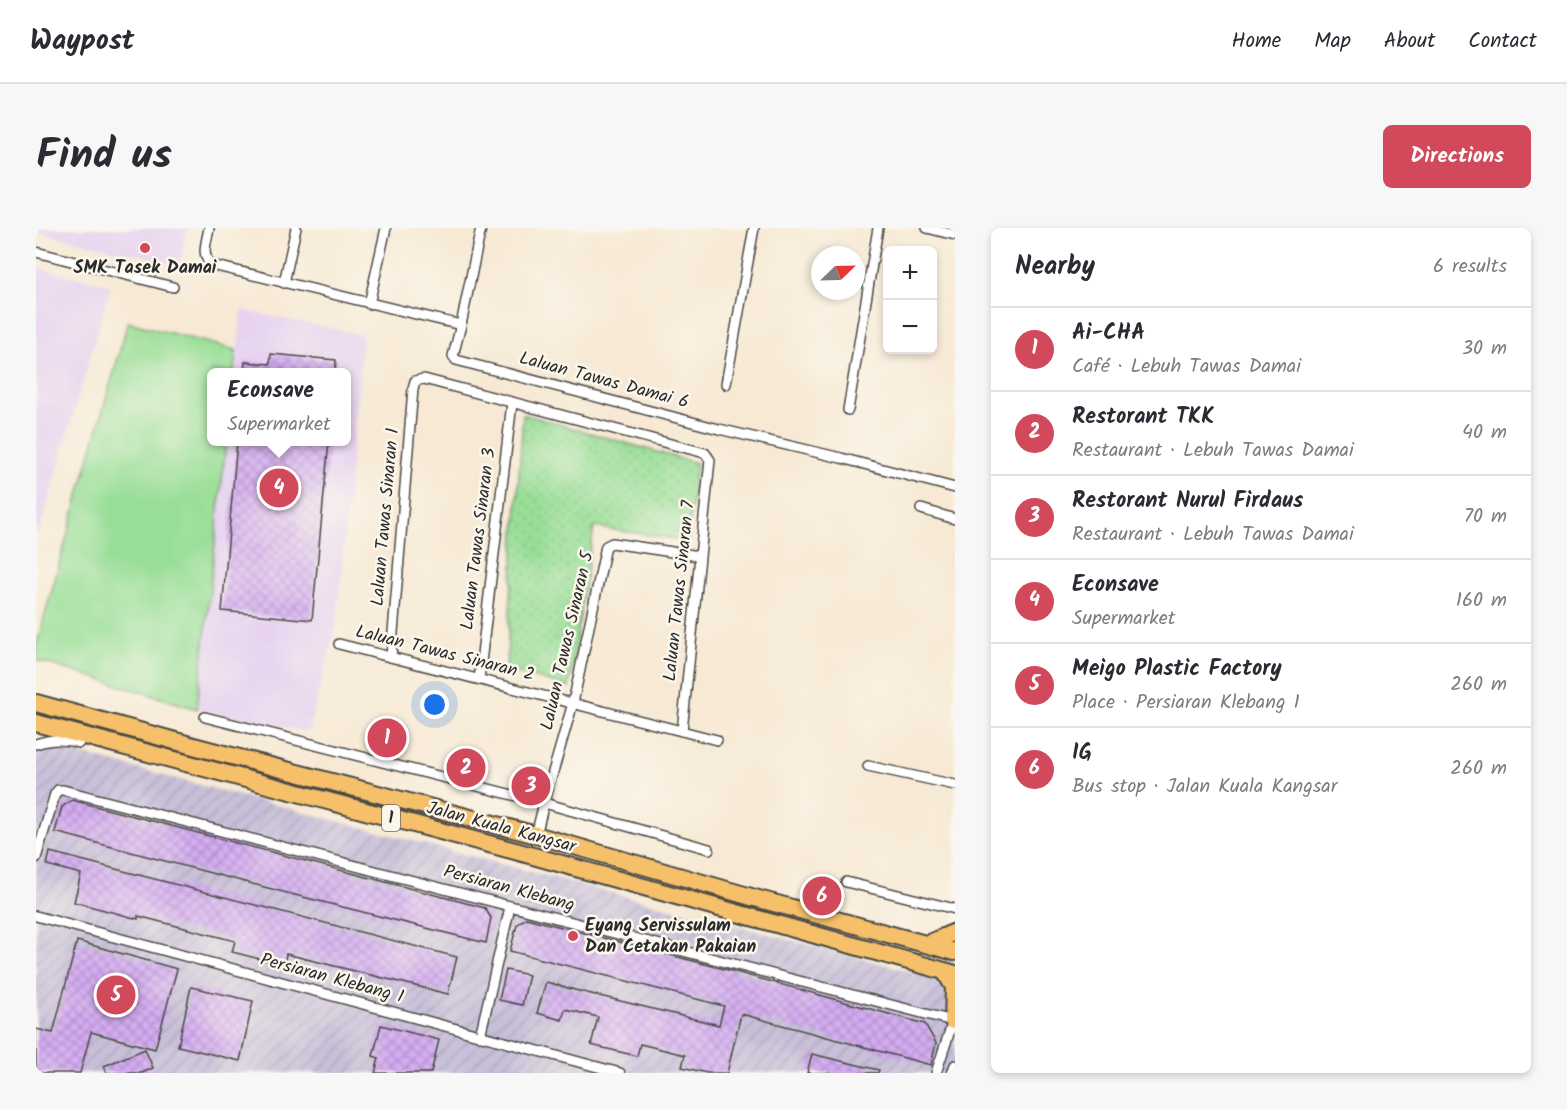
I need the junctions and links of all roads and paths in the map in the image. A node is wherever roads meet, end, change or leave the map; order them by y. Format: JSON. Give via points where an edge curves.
{"nodes":[{"id":1,"x":209,"y":228,"type":"edge"},
{"id":2,"x":296,"y":228,"type":"edge"},
{"id":3,"x":386,"y":228,"type":"edge"},
{"id":4,"x":481,"y":228,"type":"edge"},
{"id":5,"x":754,"y":228,"type":"edge"},
{"id":6,"x":878,"y":228,"type":"edge"},
{"id":7,"x":927,"y":228,"type":"edge"},
{"id":8,"x":955,"y":235,"type":"edge"},
{"id":9,"x":36,"y":252,"type":"edge"},
{"id":10,"x":284,"y":283,"type":"junction"},
{"id":11,"x":173,"y":287,"type":"dead end"},
{"id":12,"x":369,"y":304,"type":"junction"},
{"id":13,"x":461,"y":325,"type":"junction"},
{"id":14,"x":726,"y":384,"type":"dead end"},
{"id":15,"x":512,"y":403,"type":"junction"},
{"id":16,"x":848,"y":410,"type":"dead end"},
{"id":17,"x":955,"y":488,"type":"edge"},
{"id":18,"x":921,"y":510,"type":"dead end"},
{"id":19,"x":955,"y":519,"type":"edge"},
{"id":20,"x":699,"y":556,"type":"junction"},
{"id":21,"x":339,"y":644,"type":"dead end"},
{"id":22,"x":391,"y":657,"type":"junction"},
{"id":23,"x":479,"y":680,"type":"junction"},
{"id":24,"x":36,"y":703,"type":"edge"},
{"id":25,"x":573,"y":703,"type":"junction"},
{"id":26,"x":205,"y":717,"type":"dead end"},
{"id":27,"x":36,"y":723,"type":"edge"},
{"id":28,"x":682,"y":731,"type":"junction"},
{"id":29,"x":717,"y":740,"type":"dead end"},
{"id":30,"x":36,"y":744,"type":"edge"},
{"id":31,"x":123,"y":746,"type":"junction"},
{"id":32,"x":868,"y":766,"type":"dead end"},
{"id":33,"x":955,"y":785,"type":"edge"},
{"id":34,"x":543,"y":803,"type":"junction"},
{"id":35,"x":536,"y":835,"type":"junction"},
{"id":36,"x":709,"y":849,"type":"dead end"},
{"id":37,"x":36,"y":858,"type":"edge"},
{"id":38,"x":846,"y":882,"type":"dead end"},
{"id":39,"x":510,"y":907,"type":"junction"},
{"id":40,"x":955,"y":909,"type":"edge"},
{"id":41,"x":36,"y":916,"type":"edge"},
{"id":42,"x":955,"y":932,"type":"edge"},
{"id":43,"x":927,"y":944,"type":"junction"},
{"id":44,"x":955,"y":952,"type":"edge"},
{"id":45,"x":950,"y":973,"type":"edge"},
{"id":46,"x":954,"y":1017,"type":"edge"},
{"id":47,"x":480,"y":1036,"type":"junction"},
{"id":48,"x":955,"y":1065,"type":"edge"},
{"id":49,"x":620,"y":1073,"type":"edge"},
{"id":50,"x":936,"y":1073,"type":"edge"},
{"id":51,"x":952,"y":1073,"type":"edge"}],
"edges":[{"from":1,"to":10,"type":"street","via":[[204,252],[207,262]]},
{"from":2,"to":10,"type":"street"},
{"from":3,"to":12,"type":"street"},
{"from":4,"to":13,"type":"street"},
{"from":5,"to":14,"type":"street"},
{"from":6,"to":16,"type":"street"},
{"from":7,"to":8,"type":"street"},
{"from":9,"to":11,"type":"street"},
{"from":10,"to":12,"type":"street"},
{"from":12,"to":13,"type":"street"},
{"from":13,"to":17,"type":"street","name":"Laluan Tawas Damai 6","via":[[453,356],[456,360]]},
{"from":15,"to":20,"type":"street","name":"Laluan Tawas Sinaran 7","via":[[705,453],[710,460]]},
{"from":15,"to":22,"type":"street","name":"Laluan Tawas Sinaran 1","via":[[423,379],[416,381]]},
{"from":15,"to":23,"type":"street","name":"Laluan Tawas Sinaran 3"},
{"from":18,"to":19,"type":"street"},
{"from":20,"to":25,"type":"street","name":"Laluan Tawas Sinaran 5","via":[[612,543],[606,546]]},
{"from":20,"to":28,"type":"street","name":"Laluan Tawas Sinaran 7"},
{"from":21,"to":22,"type":"street","name":"Laluan Tawas Sinaran 2"},
{"from":22,"to":23,"type":"street","name":"Laluan Tawas Sinaran 2"},
{"from":23,"to":25,"type":"street","name":"Laluan Tawas Sinaran 2"},
{"from":24,"to":35,"type":"highway","name":"Jalan Kuala Kangsar","number":"1"},
{"from":25,"to":28,"type":"street","name":"Laluan Tawas Sinaran 2"},
{"from":25,"to":34,"type":"street","name":"Laluan Tawas Sinaran 5"},
{"from":26,"to":34,"type":"street"},
{"from":27,"to":31,"type":"highway","name":"Jalan Kuala Kangsar","number":"1"},
{"from":28,"to":29,"type":"street","name":"Laluan Tawas Sinaran 2"},
{"from":30,"to":31,"type":"street","via":[[69,740],[105,749]]},
{"from":31,"to":45,"type":"highway","name":"Jalan Kuala Kangsar","number":"1"},
{"from":32,"to":33,"type":"street"},
{"from":34,"to":35,"type":"street","name":"Laluan Tawas Sinaran 5"},
{"from":34,"to":36,"type":"street"},
{"from":35,"to":43,"type":"highway","name":"Jalan Kuala Kangsar","number":"1"},
{"from":37,"to":39,"type":"street","name":"Persiaran Klebang","via":[[55,794],[63,790]]},
{"from":38,"to":40,"type":"street"},
{"from":39,"to":46,"type":"street","name":"Persiaran Klebang"},
{"from":39,"to":47,"type":"street"},
{"from":41,"to":47,"type":"street","name":"Persiaran Klebang 1"},
{"from":42,"to":43,"type":"highway"},
{"from":43,"to":44,"type":"highway","name":"Jalan Kuala Kangsar","number":"1"},
{"from":45,"to":46,"type":"highway"},
{"from":46,"to":50,"type":"street"},
{"from":47,"to":49,"type":"street","name":"Persiaran Klebang 1"},
{"from":48,"to":51,"type":"street"}]}
